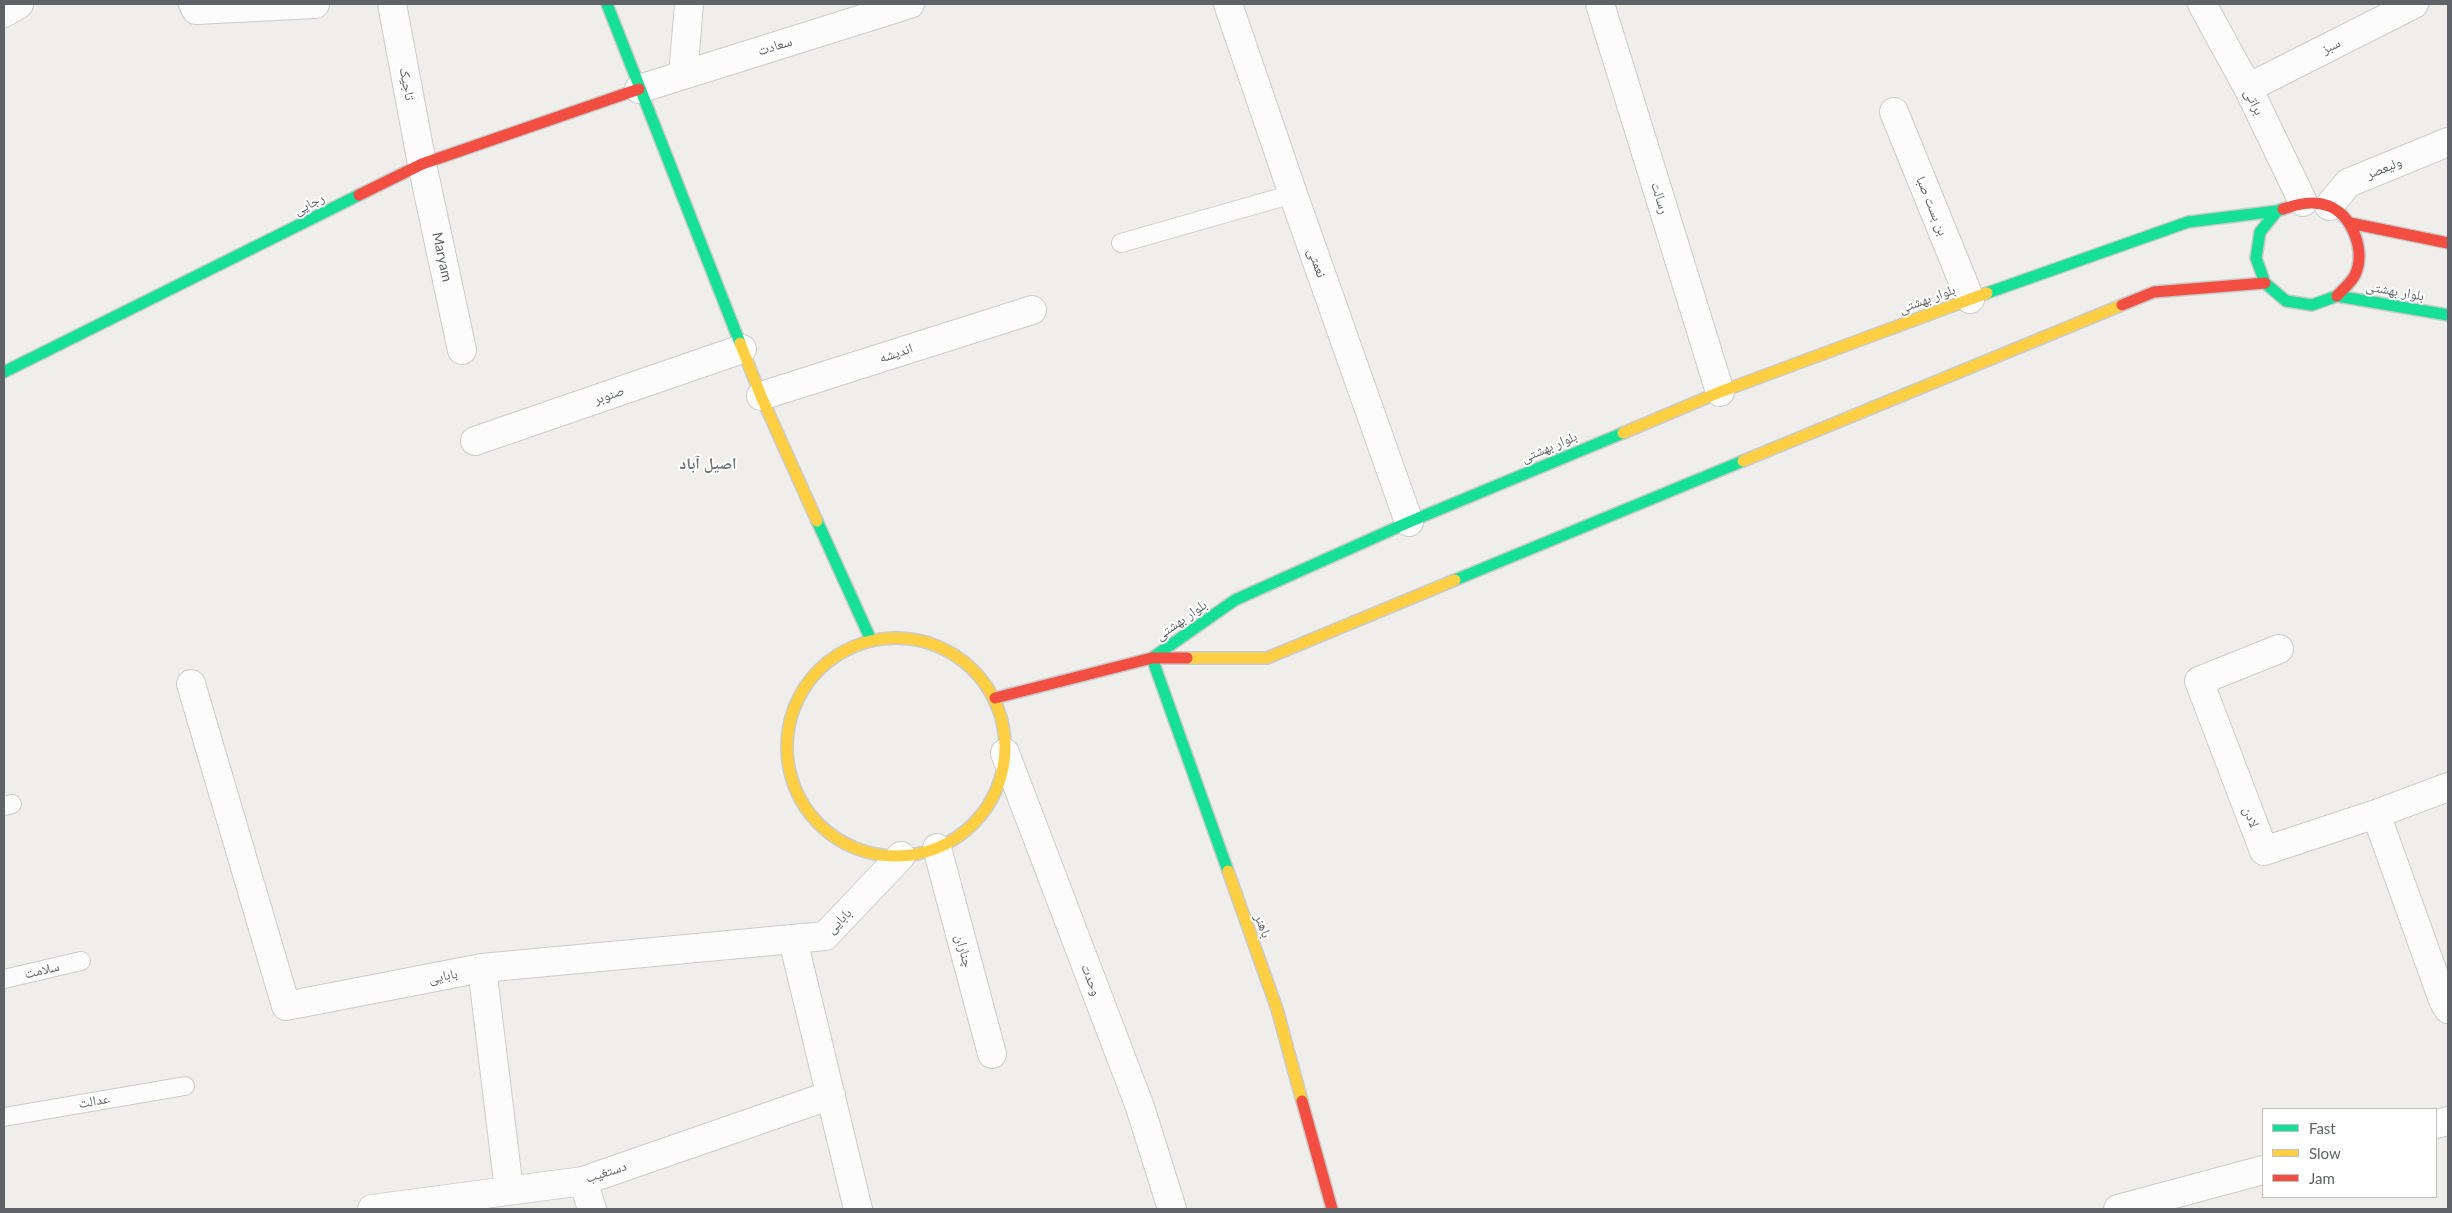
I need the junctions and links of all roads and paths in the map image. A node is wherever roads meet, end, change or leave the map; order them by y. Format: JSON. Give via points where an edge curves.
{"nodes":[{"id":1,"x":19,"y":4,"type":"edge"},
{"id":2,"x":193,"y":4,"type":"edge"},
{"id":3,"x":315,"y":4,"type":"edge"},
{"id":4,"x":392,"y":4,"type":"edge"},
{"id":5,"x":607,"y":4,"type":"edge"},
{"id":6,"x":689,"y":4,"type":"edge"},
{"id":7,"x":910,"y":4,"type":"edge"},
{"id":8,"x":1228,"y":4,"type":"edge"},
{"id":9,"x":1600,"y":4,"type":"edge"},
{"id":10,"x":2202,"y":4,"type":"edge"},
{"id":11,"x":2414,"y":4,"type":"edge"},
{"id":12,"x":4,"y":13,"type":"edge"},
{"id":13,"x":683,"y":75,"type":"junction"},
{"id":14,"x":639,"y":88,"type":"junction"},
{"id":15,"x":2248,"y":88,"type":"junction"},
{"id":16,"x":1894,"y":112,"type":"dead end"},
{"id":17,"x":2448,"y":142,"type":"edge"},
{"id":18,"x":422,"y":164,"type":"junction"},
{"id":19,"x":1293,"y":194,"type":"junction"},
{"id":20,"x":2303,"y":202,"type":"junction"},
{"id":21,"x":2329,"y":206,"type":"junction"},
{"id":22,"x":2277,"y":211,"type":"junction"},
{"id":23,"x":2350,"y":223,"type":"junction"},
{"id":24,"x":1121,"y":243,"type":"dead end"},
{"id":25,"x":2448,"y":243,"type":"edge"},
{"id":26,"x":2265,"y":283,"type":"junction"},
{"id":27,"x":2338,"y":296,"type":"junction"},
{"id":28,"x":1970,"y":299,"type":"junction"},
{"id":29,"x":1032,"y":310,"type":"dead end"},
{"id":30,"x":2448,"y":315,"type":"edge"},
{"id":31,"x":742,"y":349,"type":"junction"},
{"id":32,"x":462,"y":350,"type":"dead end"},
{"id":33,"x":4,"y":372,"type":"edge"},
{"id":34,"x":1720,"y":392,"type":"junction"},
{"id":35,"x":761,"y":396,"type":"junction"},
{"id":36,"x":475,"y":441,"type":"dead end"},
{"id":37,"x":1409,"y":522,"type":"junction"},
{"id":38,"x":871,"y":640,"type":"junction"},
{"id":39,"x":2279,"y":649,"type":"dead end"},
{"id":40,"x":1152,"y":658,"type":"junction"},
{"id":41,"x":191,"y":684,"type":"dead end"},
{"id":42,"x":995,"y":698,"type":"junction"},
{"id":43,"x":1005,"y":753,"type":"junction"},
{"id":44,"x":2448,"y":787,"type":"edge"},
{"id":45,"x":2376,"y":814,"type":"junction"},
{"id":46,"x":937,"y":848,"type":"junction"},
{"id":47,"x":901,"y":856,"type":"junction"},
{"id":48,"x":794,"y":940,"type":"junction"},
{"id":49,"x":81,"y":961,"type":"dead end"},
{"id":50,"x":482,"y":968,"type":"junction"},
{"id":51,"x":4,"y":979,"type":"edge"},
{"id":52,"x":2446,"y":1003,"type":"edge"},
{"id":53,"x":992,"y":1054,"type":"dead end"},
{"id":54,"x":185,"y":1086,"type":"dead end"},
{"id":55,"x":831,"y":1095,"type":"junction"},
{"id":56,"x":4,"y":1117,"type":"edge"},
{"id":57,"x":2262,"y":1170,"type":"edge"},
{"id":58,"x":583,"y":1181,"type":"junction"},
{"id":59,"x":509,"y":1190,"type":"junction"},
{"id":60,"x":372,"y":1209,"type":"edge"},
{"id":61,"x":592,"y":1209,"type":"edge"},
{"id":62,"x":858,"y":1209,"type":"edge"},
{"id":63,"x":1172,"y":1209,"type":"edge"},
{"id":64,"x":1332,"y":1209,"type":"edge"},
{"id":65,"x":2118,"y":1209,"type":"edge"}],
"edges":[{"from":1,"to":12,"type":"street"},
{"from":2,"to":3,"type":"street","via":[[196,10]]},
{"from":4,"to":18,"type":"street","name":"تاجیک"},
{"from":5,"to":14,"type":"main road"},
{"from":6,"to":13,"type":"street"},
{"from":7,"to":13,"type":"street","name":"سعادت"},
{"from":8,"to":19,"type":"street","name":"نعمتی"},
{"from":9,"to":34,"type":"street","name":"رسالت"},
{"from":10,"to":15,"type":"street","name":"براتی"},
{"from":11,"to":15,"type":"street","name":"سبز"},
{"from":13,"to":14,"type":"street","name":"سعادت"},
{"from":14,"to":18,"type":"main road","name":"رجایی"},
{"from":14,"to":31,"type":"main road"},
{"from":15,"to":20,"type":"street","name":"براتی"},
{"from":16,"to":28,"type":"street","name":"بن بست صبا"},
{"from":17,"to":21,"type":"street","name":"ولیعصر","via":[[2348,183]]},
{"from":18,"to":32,"type":"street","name":"Maryam"},
{"from":18,"to":33,"type":"main road","name":"رجایی"},
{"from":19,"to":24,"type":"lane"},
{"from":19,"to":37,"type":"street","name":"نعمتی"},
{"from":20,"to":21,"type":"main road"},
{"from":20,"to":22,"type":"main road"},
{"from":21,"to":23,"type":"main road"},
{"from":22,"to":26,"type":"main road","via":[[2260,232],[2256,258]]},
{"from":22,"to":28,"type":"main road","name":"بلوار بهشتی","via":[[2188,222]]},
{"from":23,"to":25,"type":"main road"},
{"from":23,"to":27,"type":"main road","via":[[2359,249],[2355,275]]},
{"from":26,"to":27,"type":"main road","via":[[2286,301],[2312,305]]},
{"from":26,"to":40,"type":"main road","name":"بلوار بهشتی","via":[[2154,292],[1267,658]]},
{"from":27,"to":30,"type":"main road","name":"بلوار بهشتی"},
{"from":28,"to":34,"type":"main road","name":"بلوار بهشتی"},
{"from":29,"to":35,"type":"street","name":"اندیشه"},
{"from":31,"to":35,"type":"main road"},
{"from":31,"to":36,"type":"street","name":"صنوبر"},
{"from":34,"to":37,"type":"main road","name":"بلوار بهشتی"},
{"from":35,"to":38,"type":"main road"},
{"from":37,"to":40,"type":"main road","name":"بلوار بهشتی","via":[[1235,600]]},
{"from":38,"to":42,"type":"main road","via":[[908,638],[943,648],[973,669]]},
{"from":38,"to":47,"type":"main road","via":[[837,653],[810,678],[792,708],[787,753],[791,779],[807,812],[833,836],[866,852]]},
{"from":39,"to":45,"type":"street","name":"لادن","via":[[2199,681],[2264,851]]},
{"from":40,"to":42,"type":"main road"},
{"from":40,"to":64,"type":"main road","name":"باهنر","via":[[1277,1009]]},
{"from":41,"to":50,"type":"street","name":"بابایی","via":[[286,1006]]},
{"from":42,"to":43,"type":"main road","via":[[1005,732]]},
{"from":43,"to":46,"type":"main road","via":[[1004,769],[991,802],[968,830]]},
{"from":43,"to":63,"type":"street","name":"وحدت","via":[[1140,1108]]},
{"from":44,"to":45,"type":"street","name":"لادن"},
{"from":45,"to":52,"type":"street"},
{"from":46,"to":47,"type":"main road"},
{"from":46,"to":53,"type":"street","name":"چناران"},
{"from":47,"to":48,"type":"street","name":"بابایی","via":[[826,936]]},
{"from":48,"to":50,"type":"street","name":"بابایی"},
{"from":48,"to":55,"type":"street"},
{"from":49,"to":51,"type":"lane","name":"سلامت"},
{"from":50,"to":59,"type":"street"},
{"from":54,"to":56,"type":"lane","name":"عدالت"},
{"from":55,"to":58,"type":"street","name":"دستغیب"},
{"from":55,"to":62,"type":"street"},
{"from":57,"to":65,"type":"street"},
{"from":58,"to":59,"type":"street","name":"دستغیب"},
{"from":58,"to":61,"type":"street"},
{"from":59,"to":60,"type":"street","name":"دستغیب"}]}
